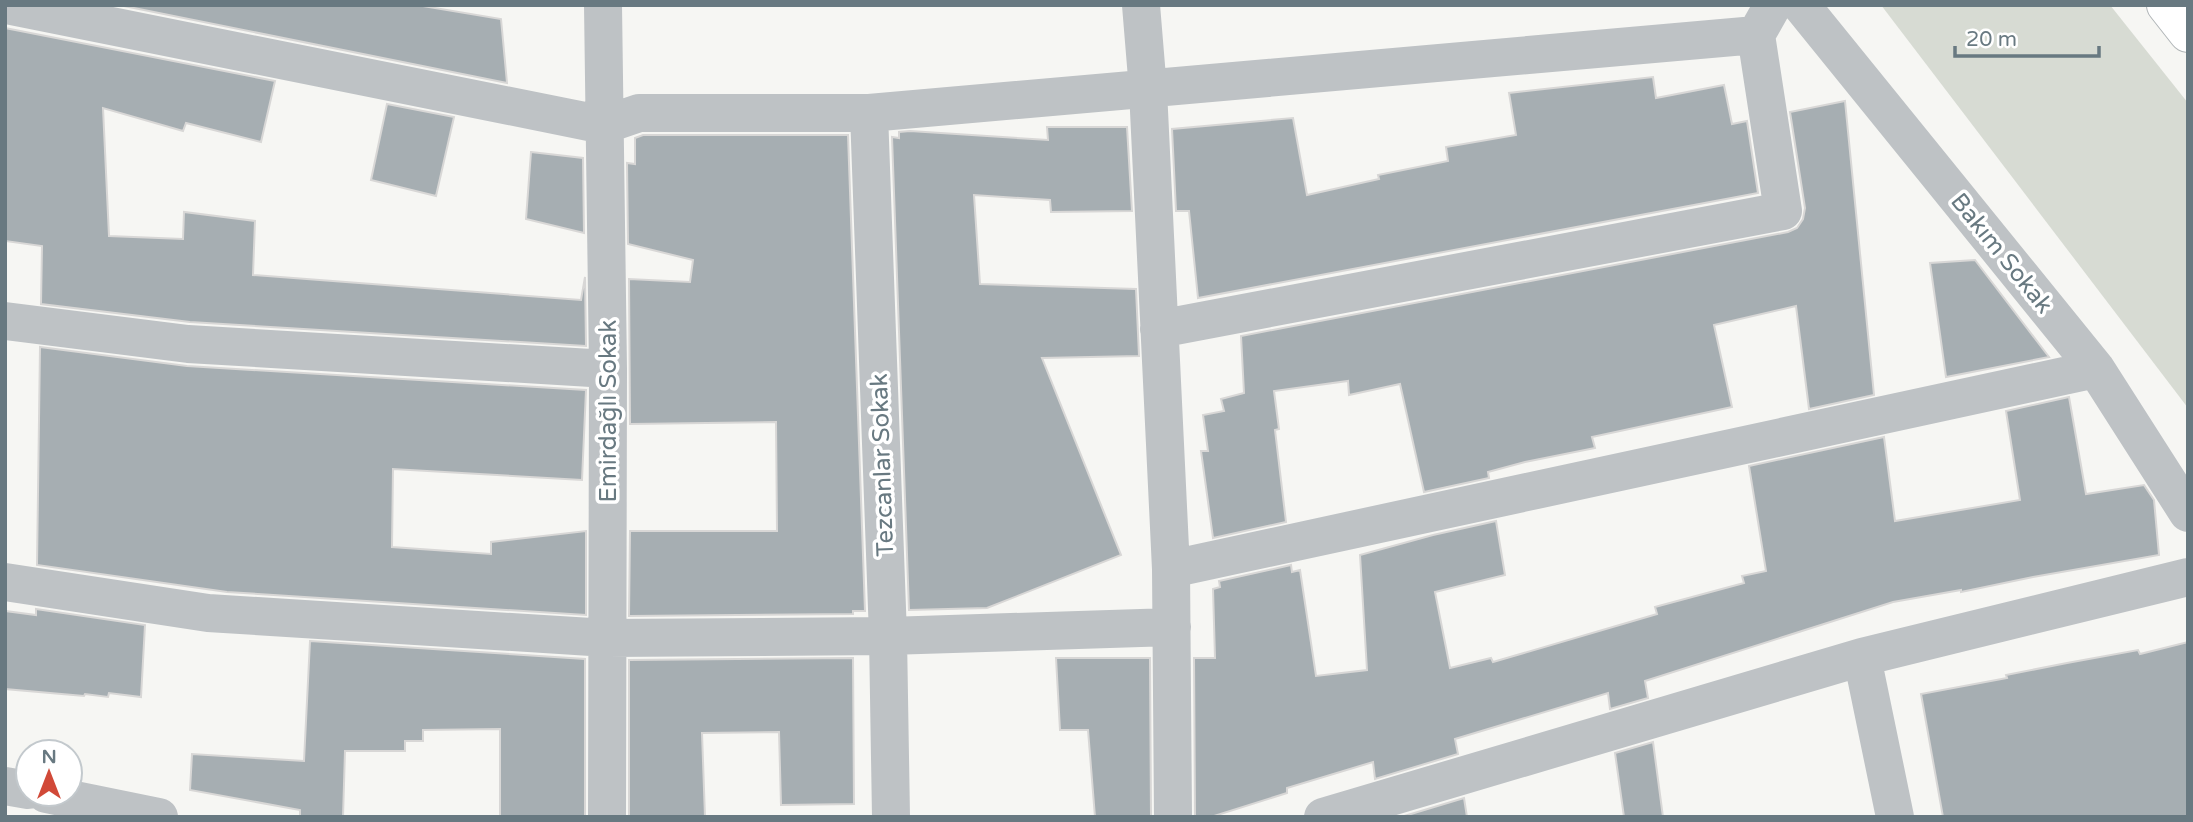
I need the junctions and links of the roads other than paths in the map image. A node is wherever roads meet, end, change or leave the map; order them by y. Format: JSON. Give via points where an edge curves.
{"nodes":[{"id":1,"x":7,"y":5,"type":"edge"},
{"id":2,"x":603,"y":5,"type":"edge"},
{"id":3,"x":1141,"y":5,"type":"edge"},
{"id":4,"x":1801,"y":5,"type":"edge"},
{"id":5,"x":2166,"y":5,"type":"edge"},
{"id":6,"x":1764,"y":20,"type":"edge"},
{"id":7,"x":2188,"y":33,"type":"edge"},
{"id":8,"x":1148,"y":90,"type":"junction"},
{"id":9,"x":869,"y":113,"type":"junction"},
{"id":10,"x":604,"y":125,"type":"junction"},
{"id":11,"x":5,"y":321,"type":"edge"},
{"id":12,"x":1159,"y":329,"type":"junction"},
{"id":13,"x":608,"y":369,"type":"junction"},
{"id":14,"x":2096,"y":369,"type":"junction"},
{"id":15,"x":2188,"y":513,"type":"edge"},
{"id":16,"x":1171,"y":569,"type":"junction"},
{"id":17,"x":2188,"y":577,"type":"edge"},
{"id":18,"x":5,"y":582,"type":"edge"},
{"id":19,"x":1172,"y":628,"type":"junction"},
{"id":20,"x":888,"y":636,"type":"junction"},
{"id":21,"x":607,"y":638,"type":"junction"},
{"id":22,"x":1862,"y":657,"type":"junction"},
{"id":23,"x":84,"y":802,"type":"edge"},
{"id":24,"x":159,"y":817,"type":"edge"},
{"id":25,"x":607,"y":817,"type":"edge"},
{"id":26,"x":891,"y":817,"type":"edge"},
{"id":27,"x":1173,"y":817,"type":"edge"},
{"id":28,"x":1323,"y":817,"type":"edge"},
{"id":29,"x":1895,"y":817,"type":"edge"}],
"edges":[{"from":1,"to":10,"type":"street"},
{"from":2,"to":10,"type":"street","name":"Emirdağlı Sokak"},
{"from":3,"to":8,"type":"street"},
{"from":4,"to":14,"type":"street","name":"Bakım Sokak"},
{"from":5,"to":7,"type":"highway"},
{"from":6,"to":8,"type":"street"},
{"from":6,"to":12,"type":"street","via":[[1783,211]]},
{"from":8,"to":9,"type":"street"},
{"from":8,"to":12,"type":"street"},
{"from":9,"to":10,"type":"street","via":[[639,113]]},
{"from":9,"to":20,"type":"street","name":"Tezcanlar Sokak"},
{"from":10,"to":13,"type":"street","name":"Emirdağlı Sokak"},
{"from":11,"to":13,"type":"street","via":[[188,344]]},
{"from":12,"to":16,"type":"street"},
{"from":13,"to":21,"type":"street","name":"Emirdağlı Sokak"},
{"from":14,"to":15,"type":"street","name":"Bakım Sokak"},
{"from":14,"to":16,"type":"street"},
{"from":16,"to":19,"type":"street"},
{"from":17,"to":22,"type":"street"},
{"from":18,"to":21,"type":"street","via":[[208,613]]},
{"from":19,"to":20,"type":"street"},
{"from":19,"to":27,"type":"street"},
{"from":20,"to":21,"type":"street"},
{"from":20,"to":26,"type":"street","name":"Tezcanlar Sokak"},
{"from":21,"to":25,"type":"street","name":"Emirdağlı Sokak"},
{"from":22,"to":28,"type":"street"},
{"from":22,"to":29,"type":"street"},
{"from":23,"to":24,"type":"street"}]}
